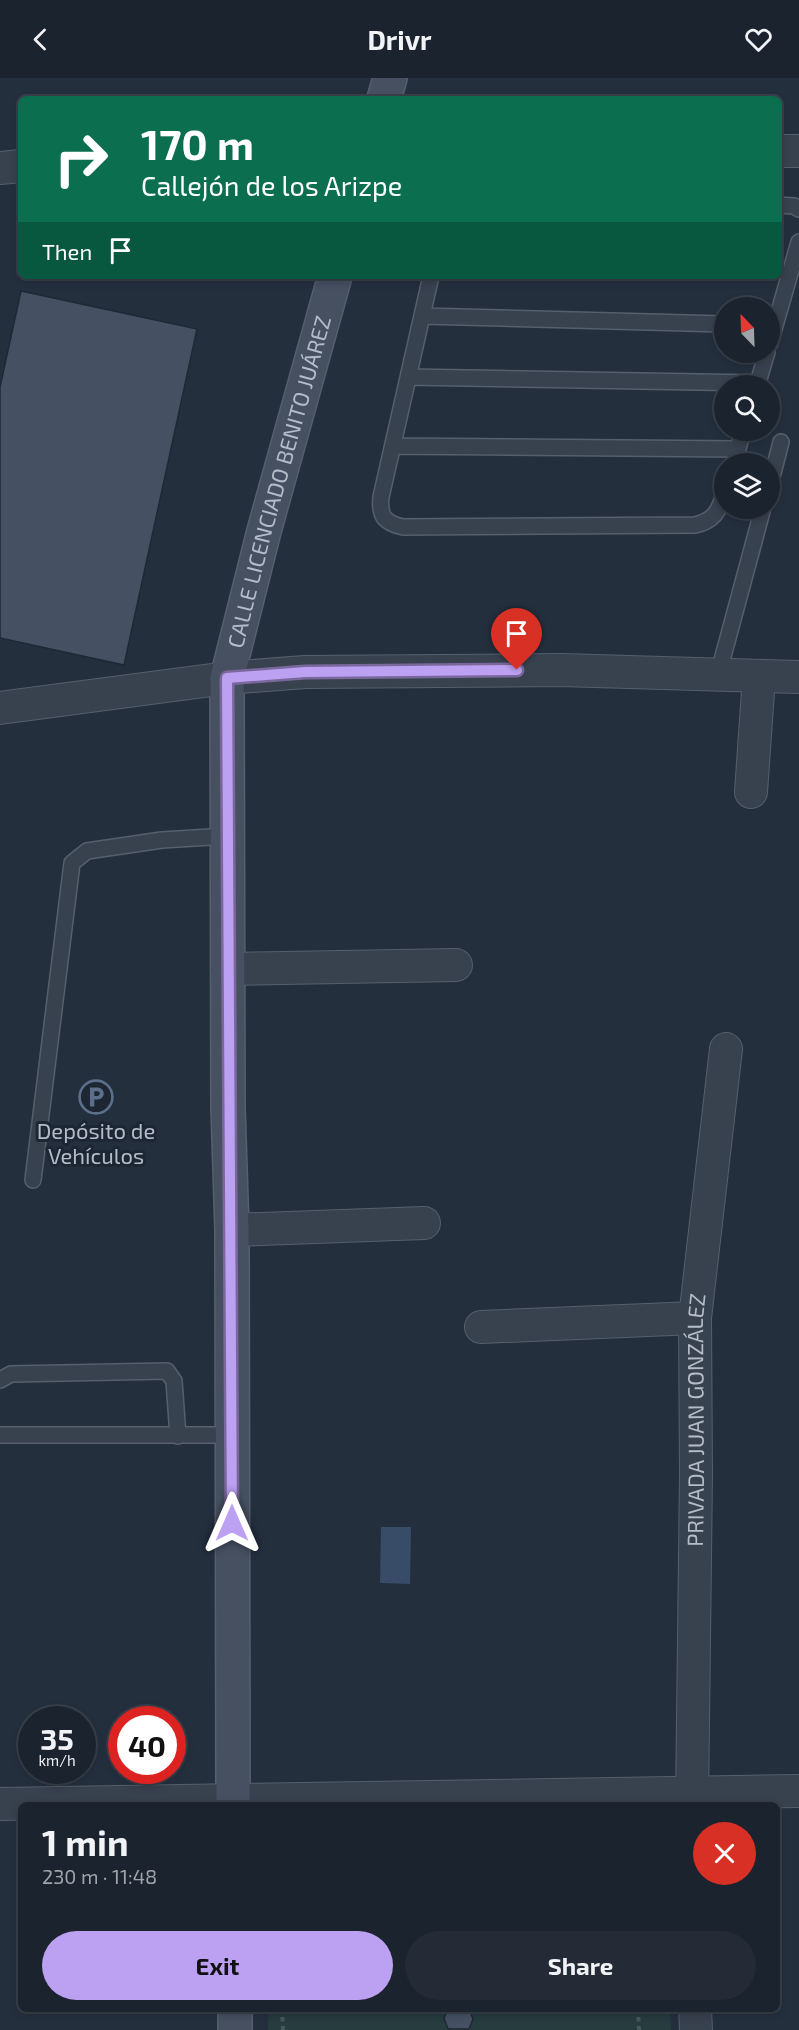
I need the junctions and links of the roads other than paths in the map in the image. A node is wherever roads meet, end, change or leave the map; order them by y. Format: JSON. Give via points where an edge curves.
{"nodes":[{"id":1,"x":390,"y":78,"type":"edge"},
{"id":2,"x":385,"y":96,"type":"edge"},
{"id":3,"x":782,"y":151,"type":"edge"},
{"id":4,"x":799,"y":151,"type":"edge"},
{"id":5,"x":18,"y":166,"type":"edge"},
{"id":6,"x":0,"y":168,"type":"edge"},
{"id":7,"x":782,"y":205,"type":"edge"},
{"id":8,"x":799,"y":209,"type":"edge"},
{"id":9,"x":799,"y":242,"type":"edge"},
{"id":10,"x":782,"y":259,"type":"edge"},
{"id":11,"x":795,"y":260,"type":"junction"},
{"id":12,"x":334,"y":279,"type":"edge"},
{"id":13,"x":430,"y":279,"type":"edge"},
{"id":14,"x":780,"y":302,"type":"edge"},
{"id":15,"x":422,"y":316,"type":"junction"},
{"id":16,"x":714,"y":324,"type":"edge"},
{"id":17,"x":408,"y":377,"type":"junction"},
{"id":18,"x":714,"y":383,"type":"edge"},
{"id":19,"x":781,"y":442,"type":"dead end"},
{"id":20,"x":393,"y":446,"type":"junction"},
{"id":21,"x":778,"y":453,"type":"edge"},
{"id":22,"x":714,"y":455,"type":"edge"},
{"id":23,"x":714,"y":517,"type":"edge"},
{"id":24,"x":760,"y":519,"type":"edge"},
{"id":25,"x":718,"y":675,"type":"junction"},
{"id":26,"x":759,"y":677,"type":"junction"},
{"id":27,"x":799,"y":677,"type":"edge"},
{"id":28,"x":227,"y":678,"type":"junction"},
{"id":29,"x":0,"y":708,"type":"edge"},
{"id":30,"x":751,"y":792,"type":"dead end"},
{"id":31,"x":227,"y":836,"type":"junction"},
{"id":32,"x":456,"y":965,"type":"dead end"},
{"id":33,"x":228,"y":969,"type":"junction"},
{"id":34,"x":726,"y":1049,"type":"dead end"},
{"id":35,"x":33,"y":1180,"type":"dead end"},
{"id":36,"x":424,"y":1223,"type":"dead end"},
{"id":37,"x":232,"y":1230,"type":"junction"},
{"id":38,"x":695,"y":1318,"type":"junction"},
{"id":39,"x":481,"y":1327,"type":"dead end"},
{"id":40,"x":0,"y":1380,"type":"edge"},
{"id":41,"x":0,"y":1435,"type":"edge"},
{"id":42,"x":232,"y":1435,"type":"junction"},
{"id":43,"x":178,"y":1436,"type":"junction"},
{"id":44,"x":799,"y":1791,"type":"edge"},
{"id":45,"x":692,"y":1798,"type":"edge"},
{"id":46,"x":233,"y":1802,"type":"edge"},
{"id":47,"x":0,"y":1804,"type":"edge"},
{"id":48,"x":18,"y":1804,"type":"edge"},
{"id":49,"x":235,"y":2012,"type":"edge"},
{"id":50,"x":695,"y":2012,"type":"edge"},
{"id":51,"x":235,"y":2030,"type":"edge"},
{"id":52,"x":696,"y":2030,"type":"edge"}],
"edges":[{"from":1,"to":2,"type":"street"},
{"from":3,"to":4,"type":"street"},
{"from":5,"to":6,"type":"street"},
{"from":7,"to":8,"type":"lane"},
{"from":9,"to":11,"type":"lane"},
{"from":10,"to":11,"type":"lane"},
{"from":11,"to":14,"type":"lane"},
{"from":12,"to":28,"type":"street","name":"CALLE LICENCIADO BENITO JUÁREZ"},
{"from":13,"to":15,"type":"lane"},
{"from":15,"to":16,"type":"lane"},
{"from":15,"to":17,"type":"lane"},
{"from":17,"to":18,"type":"lane"},
{"from":17,"to":20,"type":"lane"},
{"from":19,"to":21,"type":"lane"},
{"from":20,"to":22,"type":"lane"},
{"from":20,"to":23,"type":"lane","via":[[380,508],[384,518],[403,527],[696,525]]},
{"from":24,"to":25,"type":"lane"},
{"from":25,"to":26,"type":"street"},
{"from":25,"to":28,"type":"street","via":[[561,670],[305,672]]},
{"from":26,"to":27,"type":"street"},
{"from":26,"to":30,"type":"street"},
{"from":28,"to":29,"type":"street"},
{"from":28,"to":31,"type":"street","name":"CALLE LICENCIADO BENITO JUÁREZ"},
{"from":31,"to":33,"type":"street","name":"CALLE LICENCIADO BENITO JUÁREZ"},
{"from":31,"to":35,"type":"lane","via":[[87,851],[72,862]]},
{"from":32,"to":33,"type":"street"},
{"from":33,"to":37,"type":"street","name":"CALLE LICENCIADO BENITO JUÁREZ"},
{"from":34,"to":38,"type":"street","name":"PRIVADA JUAN GONZÁLEZ"},
{"from":36,"to":37,"type":"street"},
{"from":37,"to":42,"type":"street","name":"CALLE LICENCIADO BENITO JUÁREZ"},
{"from":38,"to":39,"type":"street"},
{"from":38,"to":45,"type":"street","name":"PRIVADA JUAN GONZÁLEZ"},
{"from":40,"to":43,"type":"lane","via":[[11,1374],[167,1371],[174,1381]]},
{"from":41,"to":43,"type":"lane"},
{"from":42,"to":43,"type":"lane"},
{"from":42,"to":46,"type":"street","name":"CALLE LICENCIADO BENITO JUÁREZ"},
{"from":44,"to":45,"type":"street"},
{"from":45,"to":46,"type":"street"},
{"from":47,"to":48,"type":"street"},
{"from":49,"to":51,"type":"street"},
{"from":50,"to":52,"type":"street"}]}
